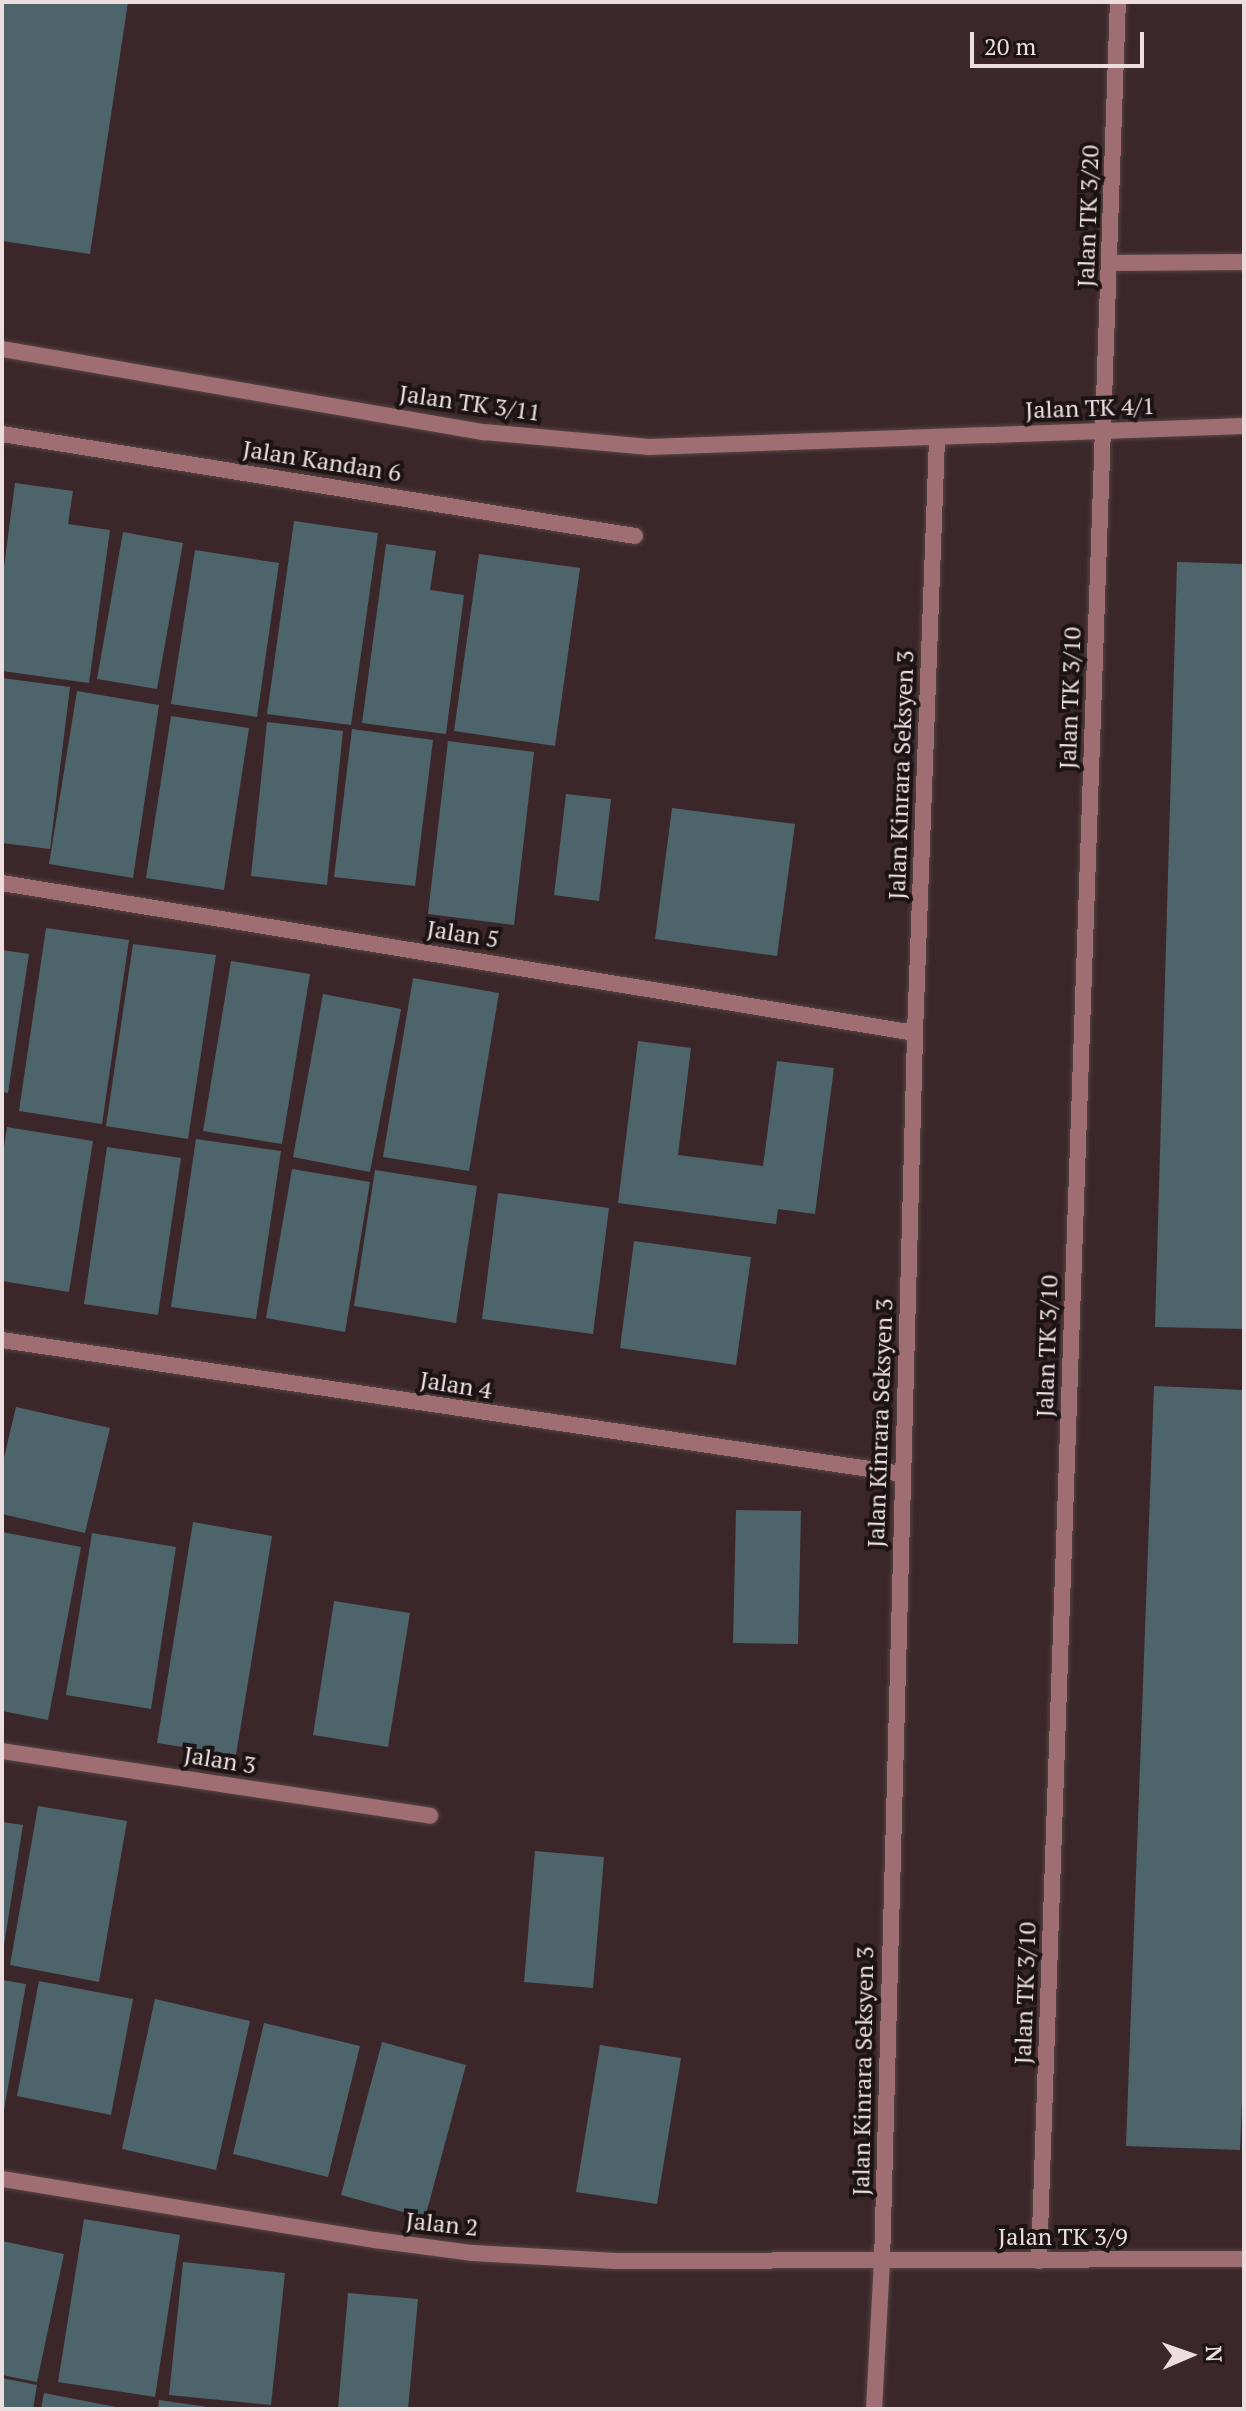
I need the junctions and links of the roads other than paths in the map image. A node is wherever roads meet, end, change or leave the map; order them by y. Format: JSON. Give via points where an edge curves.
{"nodes":[{"id":1,"x":1118,"y":2,"type":"edge"},
{"id":2,"x":1244,"y":262,"type":"edge"},
{"id":3,"x":1111,"y":263,"type":"junction"},
{"id":4,"x":2,"y":349,"type":"edge"},
{"id":5,"x":1244,"y":426,"type":"edge"},
{"id":6,"x":1103,"y":432,"type":"junction"},
{"id":7,"x":2,"y":434,"type":"edge"},
{"id":8,"x":937,"y":439,"type":"junction"},
{"id":9,"x":635,"y":536,"type":"dead end"},
{"id":10,"x":2,"y":883,"type":"edge"},
{"id":11,"x":915,"y":1033,"type":"junction"},
{"id":12,"x":2,"y":1340,"type":"edge"},
{"id":13,"x":903,"y":1474,"type":"junction"},
{"id":14,"x":2,"y":1751,"type":"edge"},
{"id":15,"x":430,"y":1816,"type":"dead end"},
{"id":16,"x":2,"y":2179,"type":"edge"},
{"id":17,"x":1244,"y":2259,"type":"edge"},
{"id":18,"x":1039,"y":2261,"type":"junction"},
{"id":19,"x":882,"y":2263,"type":"junction"},
{"id":20,"x":874,"y":2409,"type":"edge"}],
"edges":[{"from":1,"to":3,"type":"street","name":"Jalan TK 3/20"},
{"from":2,"to":3,"type":"street"},
{"from":3,"to":6,"type":"street","name":"Jalan TK 3/20"},
{"from":4,"to":8,"type":"street","name":"Jalan TK 3/11","via":[[484,432],[649,447]]},
{"from":5,"to":6,"type":"street","name":"Jalan TK 4/1"},
{"from":6,"to":8,"type":"street","name":"Jalan TK 4/1"},
{"from":6,"to":18,"type":"street","name":"Jalan TK 3/10"},
{"from":7,"to":9,"type":"street","name":"Jalan Kandan 6"},
{"from":8,"to":11,"type":"street","name":"Jalan Kinrara Seksyen 3"},
{"from":10,"to":11,"type":"street","name":"Jalan 5"},
{"from":11,"to":13,"type":"street","name":"Jalan Kinrara Seksyen 3"},
{"from":12,"to":13,"type":"street","name":"Jalan 4"},
{"from":13,"to":19,"type":"street","name":"Jalan Kinrara Seksyen 3"},
{"from":14,"to":15,"type":"street","name":"Jalan 3"},
{"from":16,"to":19,"type":"street","name":"Jalan 2","via":[[473,2253],[616,2261]]},
{"from":17,"to":18,"type":"street","name":"Jalan TK 3/9"},
{"from":18,"to":19,"type":"street","name":"Jalan TK 3/9"},
{"from":19,"to":20,"type":"street","name":"Jalan Kinrara Seksyen 3"}]}
